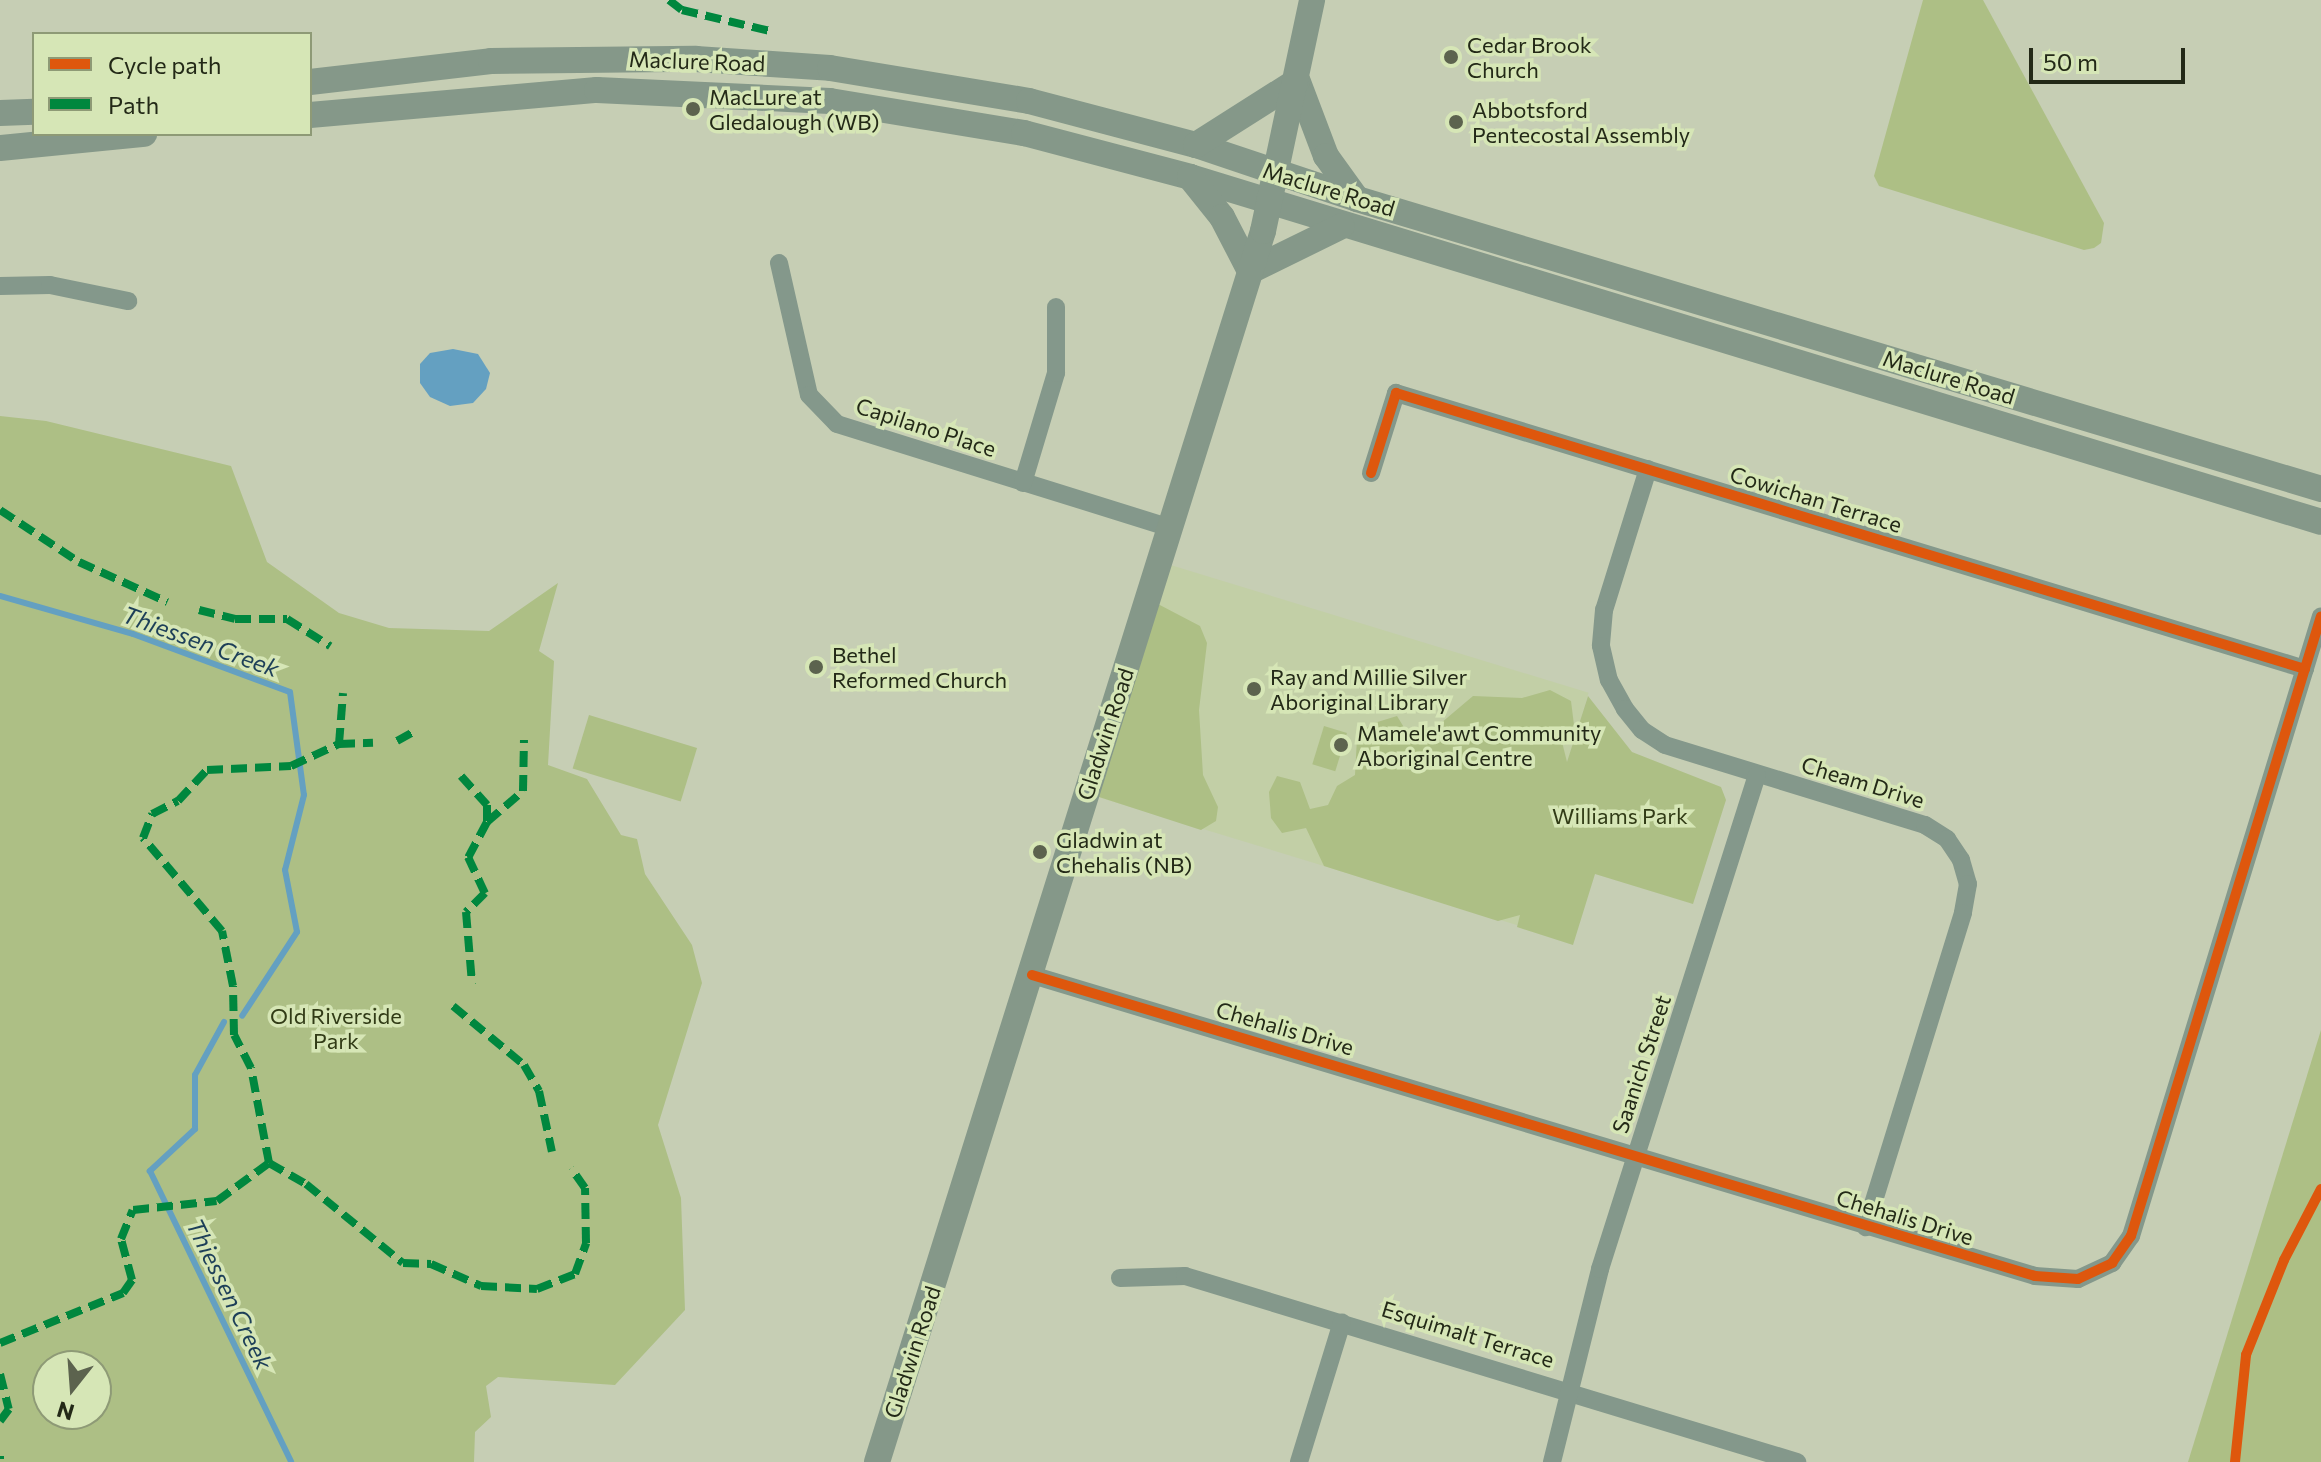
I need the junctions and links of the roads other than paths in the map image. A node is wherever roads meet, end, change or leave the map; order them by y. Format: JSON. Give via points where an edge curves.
{"nodes":[{"id":1,"x":1312,"y":0,"type":"edge"},
{"id":2,"x":1297,"y":81,"type":"junction"},
{"id":3,"x":312,"y":82,"type":"edge"},
{"id":4,"x":32,"y":112,"type":"edge"},
{"id":5,"x":0,"y":113,"type":"edge"},
{"id":6,"x":312,"y":115,"type":"edge"},
{"id":7,"x":123,"y":136,"type":"edge"},
{"id":8,"x":1196,"y":145,"type":"junction"},
{"id":9,"x":0,"y":148,"type":"edge"},
{"id":10,"x":1278,"y":173,"type":"junction"},
{"id":11,"x":1190,"y":177,"type":"junction"},
{"id":12,"x":1357,"y":199,"type":"junction"},
{"id":13,"x":1270,"y":203,"type":"junction"},
{"id":14,"x":1342,"y":226,"type":"junction"},
{"id":15,"x":779,"y":263,"type":"dead end"},
{"id":16,"x":1250,"y":271,"type":"junction"},
{"id":17,"x":0,"y":286,"type":"edge"},
{"id":18,"x":128,"y":301,"type":"dead end"},
{"id":19,"x":1056,"y":307,"type":"dead end"},
{"id":20,"x":1648,"y":469,"type":"junction"},
{"id":21,"x":1371,"y":473,"type":"dead end"},
{"id":22,"x":1023,"y":483,"type":"junction"},
{"id":23,"x":2321,"y":489,"type":"edge"},
{"id":24,"x":2321,"y":522,"type":"edge"},
{"id":25,"x":1170,"y":528,"type":"junction"},
{"id":26,"x":2321,"y":616,"type":"edge"},
{"id":27,"x":2305,"y":669,"type":"junction"},
{"id":28,"x":1757,"y":775,"type":"junction"},
{"id":29,"x":1032,"y":975,"type":"junction"},
{"id":30,"x":1637,"y":1155,"type":"junction"},
{"id":31,"x":1866,"y":1227,"type":"junction"},
{"id":32,"x":1120,"y":1278,"type":"dead end"},
{"id":33,"x":1342,"y":1322,"type":"junction"},
{"id":34,"x":1574,"y":1391,"type":"junction"},
{"id":35,"x":877,"y":1462,"type":"edge"},
{"id":36,"x":1299,"y":1462,"type":"edge"},
{"id":37,"x":1552,"y":1462,"type":"edge"},
{"id":38,"x":1797,"y":1462,"type":"edge"}],
"edges":[{"from":1,"to":2,"type":"main road","name":"Gladwin Road"},
{"from":2,"to":8,"type":"main road"},
{"from":2,"to":10,"type":"main road","name":"Gladwin Road"},
{"from":2,"to":12,"type":"main road","via":[[1326,156]]},
{"from":3,"to":8,"type":"main road","name":"Maclure Road","via":[[491,61],[778,63],[1029,101]]},
{"from":4,"to":5,"type":"main road"},
{"from":6,"to":11,"type":"main road","name":"Maclure Road","via":[[597,90],[830,101],[1024,133]]},
{"from":7,"to":9,"type":"main road"},
{"from":8,"to":10,"type":"main road","name":"Maclure Road"},
{"from":10,"to":12,"type":"main road","name":"Maclure Road"},
{"from":10,"to":13,"type":"main road","name":"Gladwin Road"},
{"from":11,"to":13,"type":"main road","name":"Maclure Road"},
{"from":11,"to":16,"type":"main road","via":[[1222,217]]},
{"from":12,"to":23,"type":"main road","name":"Maclure Road"},
{"from":13,"to":14,"type":"main road","name":"Maclure Road"},
{"from":13,"to":16,"type":"main road","name":"Gladwin Road"},
{"from":14,"to":16,"type":"main road"},
{"from":14,"to":24,"type":"main road","name":"Maclure Road"},
{"from":15,"to":22,"type":"street","name":"Capilano Place","via":[[809,395],[837,424]]},
{"from":16,"to":25,"type":"main road","name":"Gladwin Road"},
{"from":17,"to":18,"type":"street","via":[[50,285]]},
{"from":19,"to":22,"type":"street","via":[[1056,373]]},
{"from":20,"to":21,"type":"street","name":"Cowichan Terrace","via":[[1396,393]]},
{"from":20,"to":27,"type":"street","name":"Cowichan Terrace"},
{"from":20,"to":28,"type":"street","name":"Cheam Drive","via":[[1604,610],[1601,646],[1609,680],[1642,730],[1665,745]]},
{"from":22,"to":25,"type":"street","name":"Capilano Place"},
{"from":25,"to":29,"type":"main road","name":"Gladwin Road"},
{"from":26,"to":27,"type":"street","name":"Chehalis Drive"},
{"from":27,"to":31,"type":"street","name":"Chehalis Drive","via":[[2124,1252],[2099,1272],[2061,1281]]},
{"from":28,"to":30,"type":"street","name":"Saanich Street"},
{"from":28,"to":31,"type":"street","name":"Cheam Drive","via":[[1925,825],[1947,839],[1968,884]]},
{"from":29,"to":30,"type":"street","name":"Chehalis Drive"},
{"from":29,"to":35,"type":"main road","name":"Gladwin Road"},
{"from":30,"to":31,"type":"street","name":"Chehalis Drive"},
{"from":30,"to":34,"type":"street","name":"Saanich Street","via":[[1600,1269]]},
{"from":32,"to":33,"type":"street","name":"Esquimalt Terrace","via":[[1185,1276]]},
{"from":33,"to":34,"type":"street","name":"Esquimalt Terrace"},
{"from":33,"to":36,"type":"street"},
{"from":34,"to":37,"type":"street","name":"Saanich Street"},
{"from":34,"to":38,"type":"street","name":"Esquimalt Terrace"}]}
